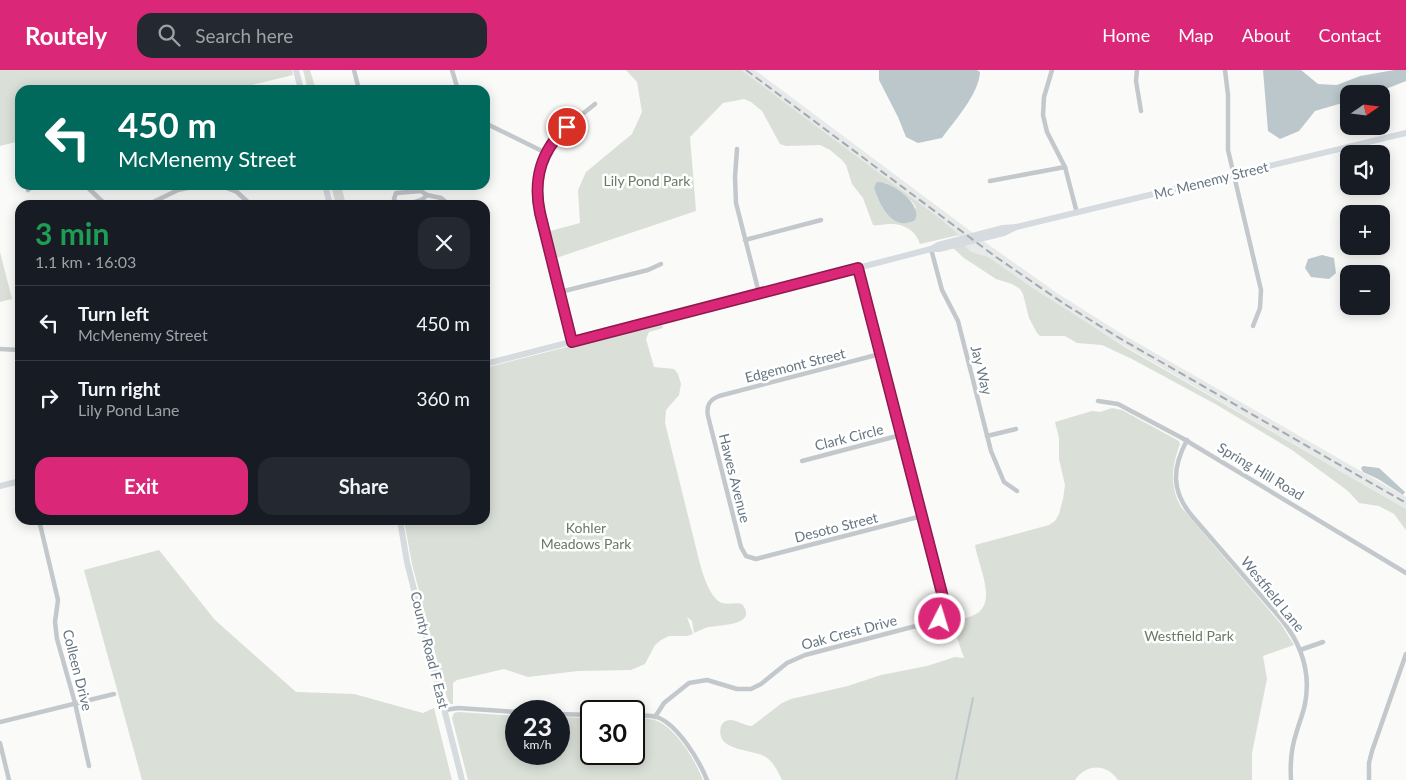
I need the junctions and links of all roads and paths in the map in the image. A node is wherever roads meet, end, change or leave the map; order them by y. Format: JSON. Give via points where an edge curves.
{"nodes":[{"id":1,"x":296,"y":70,"type":"edge"},
{"id":2,"x":354,"y":70,"type":"edge"},
{"id":3,"x":452,"y":70,"type":"edge"},
{"id":4,"x":1052,"y":70,"type":"edge"},
{"id":5,"x":1137,"y":70,"type":"edge"},
{"id":6,"x":1224,"y":70,"type":"edge"},
{"id":7,"x":300,"y":85,"type":"edge"},
{"id":8,"x":358,"y":85,"type":"edge"},
{"id":9,"x":456,"y":85,"type":"edge"},
{"id":10,"x":596,"y":104,"type":"dead end"},
{"id":11,"x":1141,"y":111,"type":"dead end"},
{"id":12,"x":490,"y":125,"type":"edge"},
{"id":13,"x":1406,"y":133,"type":"edge"},
{"id":14,"x":737,"y":149,"type":"dead end"},
{"id":15,"x":546,"y":153,"type":"junction"},
{"id":16,"x":1065,"y":167,"type":"junction"},
{"id":17,"x":1234,"y":175,"type":"junction"},
{"id":18,"x":990,"y":181,"type":"dead end"},
{"id":19,"x":90,"y":190,"type":"edge"},
{"id":20,"x":178,"y":190,"type":"edge"},
{"id":21,"x":232,"y":190,"type":"edge"},
{"id":22,"x":420,"y":190,"type":"edge"},
{"id":23,"x":420,"y":190,"type":"edge"},
{"id":24,"x":427,"y":194,"type":"junction"},
{"id":25,"x":101,"y":200,"type":"edge"},
{"id":26,"x":157,"y":200,"type":"edge"},
{"id":27,"x":246,"y":200,"type":"edge"},
{"id":28,"x":394,"y":200,"type":"edge"},
{"id":29,"x":422,"y":200,"type":"edge"},
{"id":30,"x":443,"y":200,"type":"edge"},
{"id":31,"x":1077,"y":213,"type":"junction"},
{"id":32,"x":821,"y":220,"type":"dead end"},
{"id":33,"x":746,"y":240,"type":"junction"},
{"id":34,"x":932,"y":249,"type":"junction"},
{"id":35,"x":661,"y":264,"type":"dead end"},
{"id":36,"x":858,"y":268,"type":"junction"},
{"id":37,"x":560,"y":292,"type":"junction"},
{"id":38,"x":759,"y":293,"type":"junction"},
{"id":39,"x":1253,"y":326,"type":"dead end"},
{"id":40,"x":572,"y":342,"type":"junction"},
{"id":41,"x":0,"y":349,"type":"edge"},
{"id":42,"x":15,"y":350,"type":"edge"},
{"id":43,"x":880,"y":354,"type":"junction"},
{"id":44,"x":490,"y":363,"type":"edge"},
{"id":45,"x":716,"y":397,"type":"joint"},
{"id":46,"x":1098,"y":401,"type":"dead end"},
{"id":47,"x":1016,"y":429,"type":"dead end"},
{"id":48,"x":901,"y":435,"type":"junction"},
{"id":49,"x":987,"y":436,"type":"junction"},
{"id":50,"x":1187,"y":440,"type":"junction"},
{"id":51,"x":802,"y":461,"type":"dead end"},
{"id":52,"x":15,"y":482,"type":"edge"},
{"id":53,"x":0,"y":486,"type":"edge"},
{"id":54,"x":1017,"y":491,"type":"dead end"},
{"id":55,"x":922,"y":516,"type":"junction"},
{"id":56,"x":40,"y":525,"type":"edge"},
{"id":57,"x":401,"y":525,"type":"edge"},
{"id":58,"x":756,"y":559,"type":"joint"},
{"id":59,"x":1406,"y":573,"type":"edge"},
{"id":60,"x":1323,"y":642,"type":"dead end"},
{"id":61,"x":1300,"y":650,"type":"junction"},
{"id":62,"x":1406,"y":654,"type":"edge"},
{"id":63,"x":114,"y":694,"type":"dead end"},
{"id":64,"x":75,"y":703,"type":"junction"},
{"id":65,"x":445,"y":710,"type":"junction"},
{"id":66,"x":505,"y":711,"type":"edge"},
{"id":67,"x":645,"y":717,"type":"edge"},
{"id":68,"x":655,"y":717,"type":"junction"},
{"id":69,"x":0,"y":722,"type":"edge"},
{"id":70,"x":0,"y":743,"type":"edge"},
{"id":71,"x":89,"y":766,"type":"dead end"},
{"id":72,"x":9,"y":780,"type":"edge"},
{"id":73,"x":462,"y":780,"type":"edge"},
{"id":74,"x":707,"y":780,"type":"edge"},
{"id":75,"x":1291,"y":780,"type":"edge"},
{"id":76,"x":1369,"y":780,"type":"edge"}],
"edges":[{"from":1,"to":7,"type":"street"},
{"from":2,"to":8,"type":"street"},
{"from":3,"to":9,"type":"street"},
{"from":4,"to":16,"type":"street","via":[[1044,97],[1043,115],[1047,132]]},
{"from":5,"to":11,"type":"street"},
{"from":6,"to":17,"type":"street","via":[[1228,95],[1228,150]]},
{"from":10,"to":15,"type":"street","via":[[560,133]]},
{"from":12,"to":15,"type":"street"},
{"from":13,"to":17,"type":"street","name":"Mc Menemy Street"},
{"from":14,"to":33,"type":"street","via":[[735,192]]},
{"from":15,"to":37,"type":"street","via":[[539,173],[538,200]]},
{"from":16,"to":18,"type":"street"},
{"from":16,"to":31,"type":"street"},
{"from":17,"to":31,"type":"street","name":"Mc Menemy Street"},
{"from":17,"to":39,"type":"street","via":[[1261,290],[1260,308]]},
{"from":19,"to":25,"type":"street"},
{"from":20,"to":26,"type":"street"},
{"from":21,"to":27,"type":"street"},
{"from":22,"to":24,"type":"street"},
{"from":23,"to":28,"type":"street","via":[[398,192]]},
{"from":24,"to":29,"type":"street"},
{"from":24,"to":30,"type":"street"},
{"from":31,"to":34,"type":"street","name":"Mc Menemy Street"},
{"from":32,"to":33,"type":"street"},
{"from":33,"to":38,"type":"street"},
{"from":34,"to":36,"type":"street","name":"Mc Menemy Street"},
{"from":34,"to":49,"type":"street","name":"Jay Way","via":[[942,290],[956,317]]},
{"from":35,"to":37,"type":"street"},
{"from":36,"to":38,"type":"street","name":"Mc Menemy Street"},
{"from":36,"to":43,"type":"street"},
{"from":37,"to":40,"type":"street"},
{"from":38,"to":40,"type":"street","name":"Mc Menemy Street"},
{"from":40,"to":44,"type":"street","name":"Mc Menemy Street"},
{"from":41,"to":42,"type":"street"},
{"from":43,"to":45,"type":"street","name":"Edgemont Street"},
{"from":43,"to":48,"type":"street"},
{"from":45,"to":58,"type":"street","name":"Hawes Avenue","via":[[708,405],[708,416],[742,550],[748,558]]},
{"from":46,"to":50,"type":"street","name":"Spring Hill Road","via":[[1118,404]]},
{"from":47,"to":49,"type":"street"},
{"from":48,"to":51,"type":"street","name":"Clark Circle"},
{"from":48,"to":55,"type":"street"},
{"from":49,"to":54,"type":"street","name":"Jay Way","via":[[1002,480]]},
{"from":50,"to":59,"type":"street","name":"Spring Hill Road"},
{"from":50,"to":61,"type":"street","name":"Westfield Lane","via":[[1176,471],[1182,502],[1282,620]]},
{"from":52,"to":53,"type":"street"},
{"from":55,"to":58,"type":"street","name":"Desoto Street"},
{"from":55,"to":68,"type":"street","name":"Oak Crest Drive","via":[[946,609],[945,616],[803,656],[787,663],[751,689],[741,690],[709,680],[693,681],[664,703]]},
{"from":56,"to":64,"type":"street","name":"Colleen Drive","via":[[58,600],[55,631]]},
{"from":57,"to":65,"type":"street","name":"County Road F East","via":[[407,562]]},
{"from":60,"to":61,"type":"street"},
{"from":61,"to":75,"type":"street","name":"Westfield Lane","via":[[1306,668],[1306,691],[1293,745]]},
{"from":62,"to":76,"type":"street","via":[[1372,748]]},
{"from":63,"to":64,"type":"street"},
{"from":64,"to":69,"type":"street"},
{"from":64,"to":71,"type":"street","name":"Colleen Drive"},
{"from":65,"to":66,"type":"street"},
{"from":65,"to":73,"type":"street","name":"County Road F East"},
{"from":67,"to":68,"type":"street"},
{"from":68,"to":74,"type":"street","via":[[670,726],[686,744]]},
{"from":70,"to":72,"type":"street"}]}
